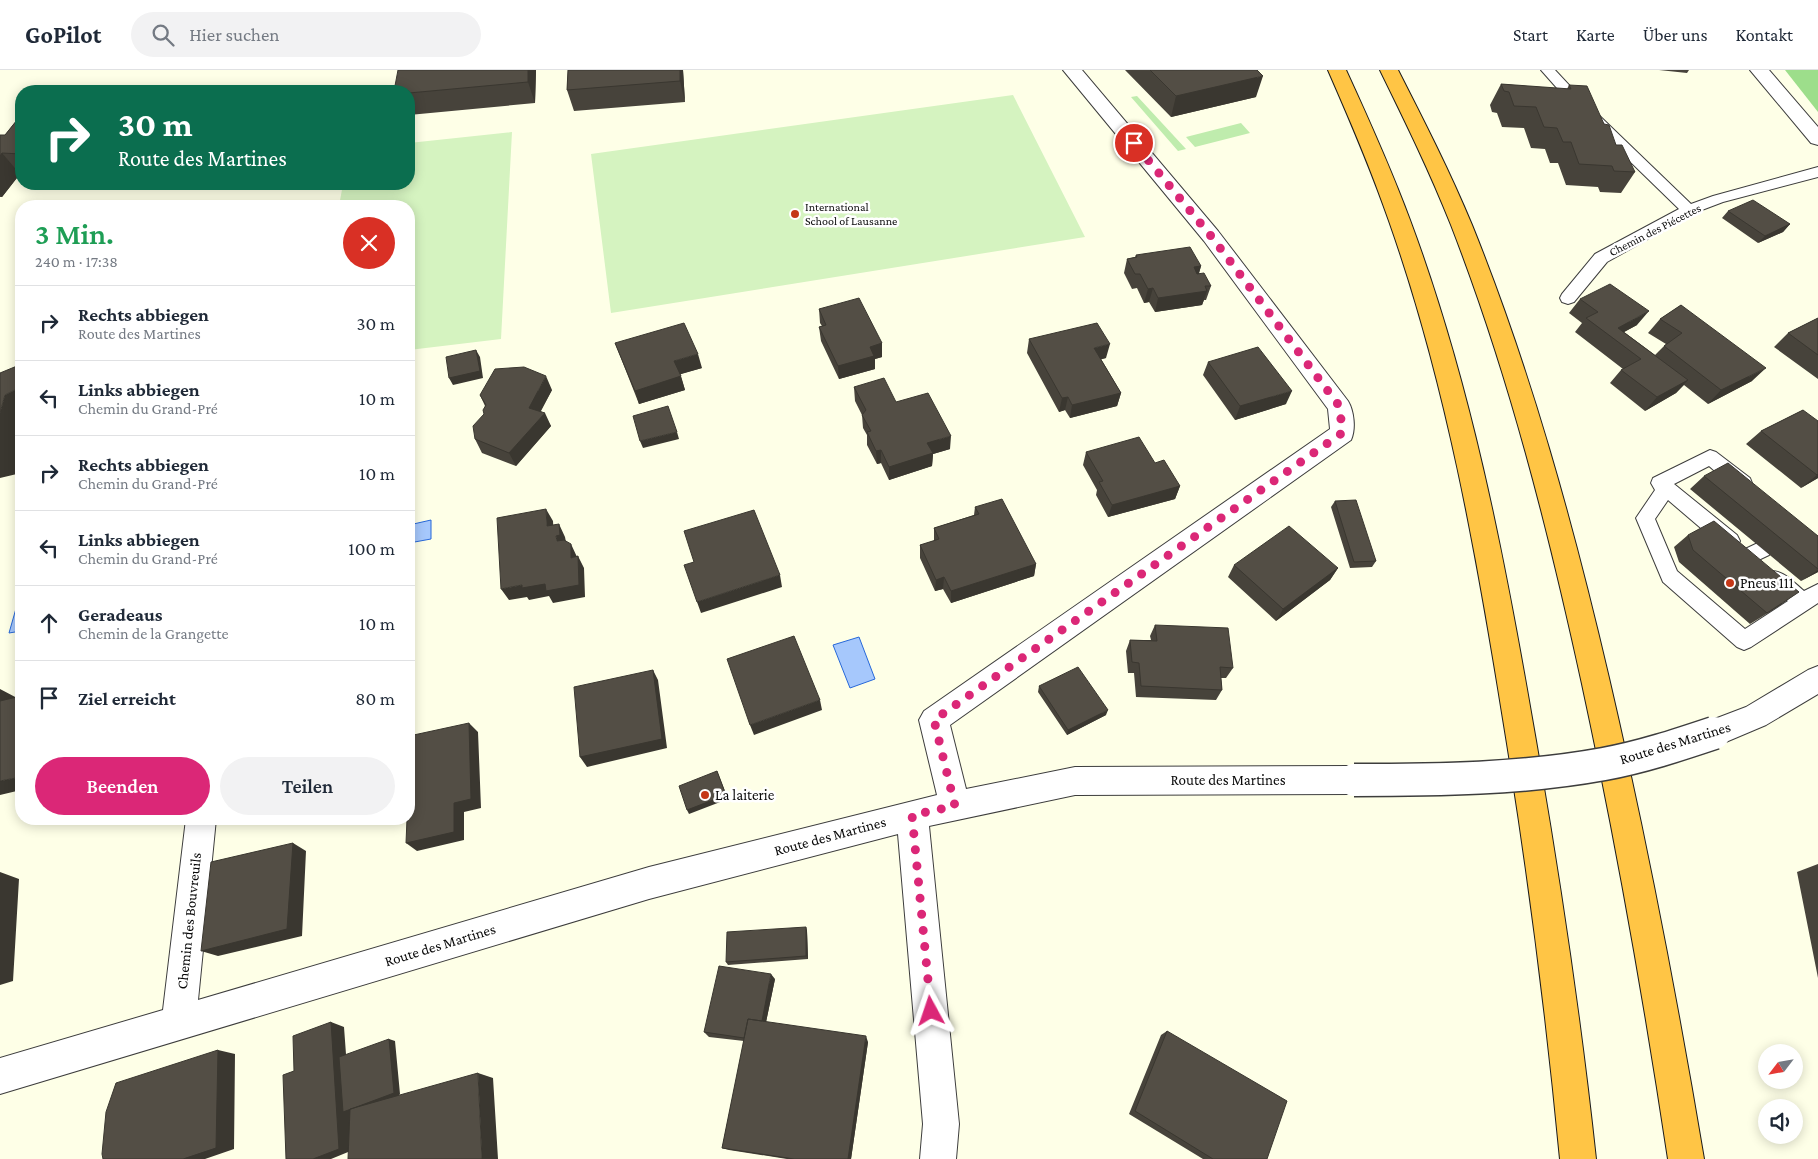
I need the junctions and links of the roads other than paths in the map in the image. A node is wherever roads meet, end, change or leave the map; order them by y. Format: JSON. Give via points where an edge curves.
{"nodes":[{"id":1,"x":1072,"y":70,"type":"edge"},
{"id":2,"x":1337,"y":70,"type":"edge"},
{"id":3,"x":1389,"y":70,"type":"edge"},
{"id":4,"x":1548,"y":70,"type":"edge"},
{"id":5,"x":1760,"y":70,"type":"edge"},
{"id":6,"x":1818,"y":139,"type":"edge"},
{"id":7,"x":1818,"y":172,"type":"edge"},
{"id":8,"x":1689,"y":210,"type":"junction"},
{"id":9,"x":1568,"y":298,"type":"dead end"},
{"id":10,"x":1667,"y":488,"type":"junction"},
{"id":11,"x":1753,"y":491,"type":"edge"},
{"id":12,"x":1810,"y":597,"type":"edge"},
{"id":13,"x":1818,"y":679,"type":"edge"},
{"id":14,"x":955,"y":806,"type":"junction"},
{"id":15,"x":912,"y":815,"type":"junction"},
{"id":16,"x":200,"y":825,"type":"edge"},
{"id":17,"x":179,"y":1023,"type":"junction"},
{"id":18,"x":0,"y":1076,"type":"edge"},
{"id":19,"x":938,"y":1159,"type":"edge"},
{"id":20,"x":1578,"y":1159,"type":"edge"},
{"id":21,"x":1686,"y":1159,"type":"edge"}],
"edges":[{"from":1,"to":14,"type":"street","via":[[1211,236],[1340,407],[1342,433],[934,720]]},
{"from":2,"to":20,"type":"highway","via":[[1387,184],[1424,296],[1463,438],[1500,613],[1536,827]]},
{"from":3,"to":21,"type":"highway","via":[[1467,240],[1538,455],[1581,618],[1630,842]]},
{"from":4,"to":8,"type":"lane"},
{"from":5,"to":6,"type":"street"},
{"from":7,"to":8,"type":"lane","name":"Chemin des Piécettes"},
{"from":8,"to":9,"type":"lane","name":"Chemin des Piécettes","via":[[1601,258]]},
{"from":10,"to":11,"type":"lane","via":[[1660,483],[1710,457],[1732,482]]},
{"from":10,"to":12,"type":"lane","via":[[1695,502]]},
{"from":10,"to":12,"type":"lane","via":[[1645,518],[1670,576],[1744,641]]},
{"from":13,"to":14,"type":"street","name":"Route des Martines","bridge":true,"via":[[1756,716],[1714,733],[1643,756],[1542,773],[1441,779],[1075,781]]},
{"from":14,"to":15,"type":"street","name":"Route des Martines"},
{"from":15,"to":17,"type":"street","name":"Route des Martines","via":[[649,883]]},
{"from":15,"to":19,"type":"street","via":[[941,1124]]},
{"from":16,"to":17,"type":"street","name":"Chemin des Bouvreuils"},
{"from":17,"to":18,"type":"street","name":"Route des Martines"}]}
